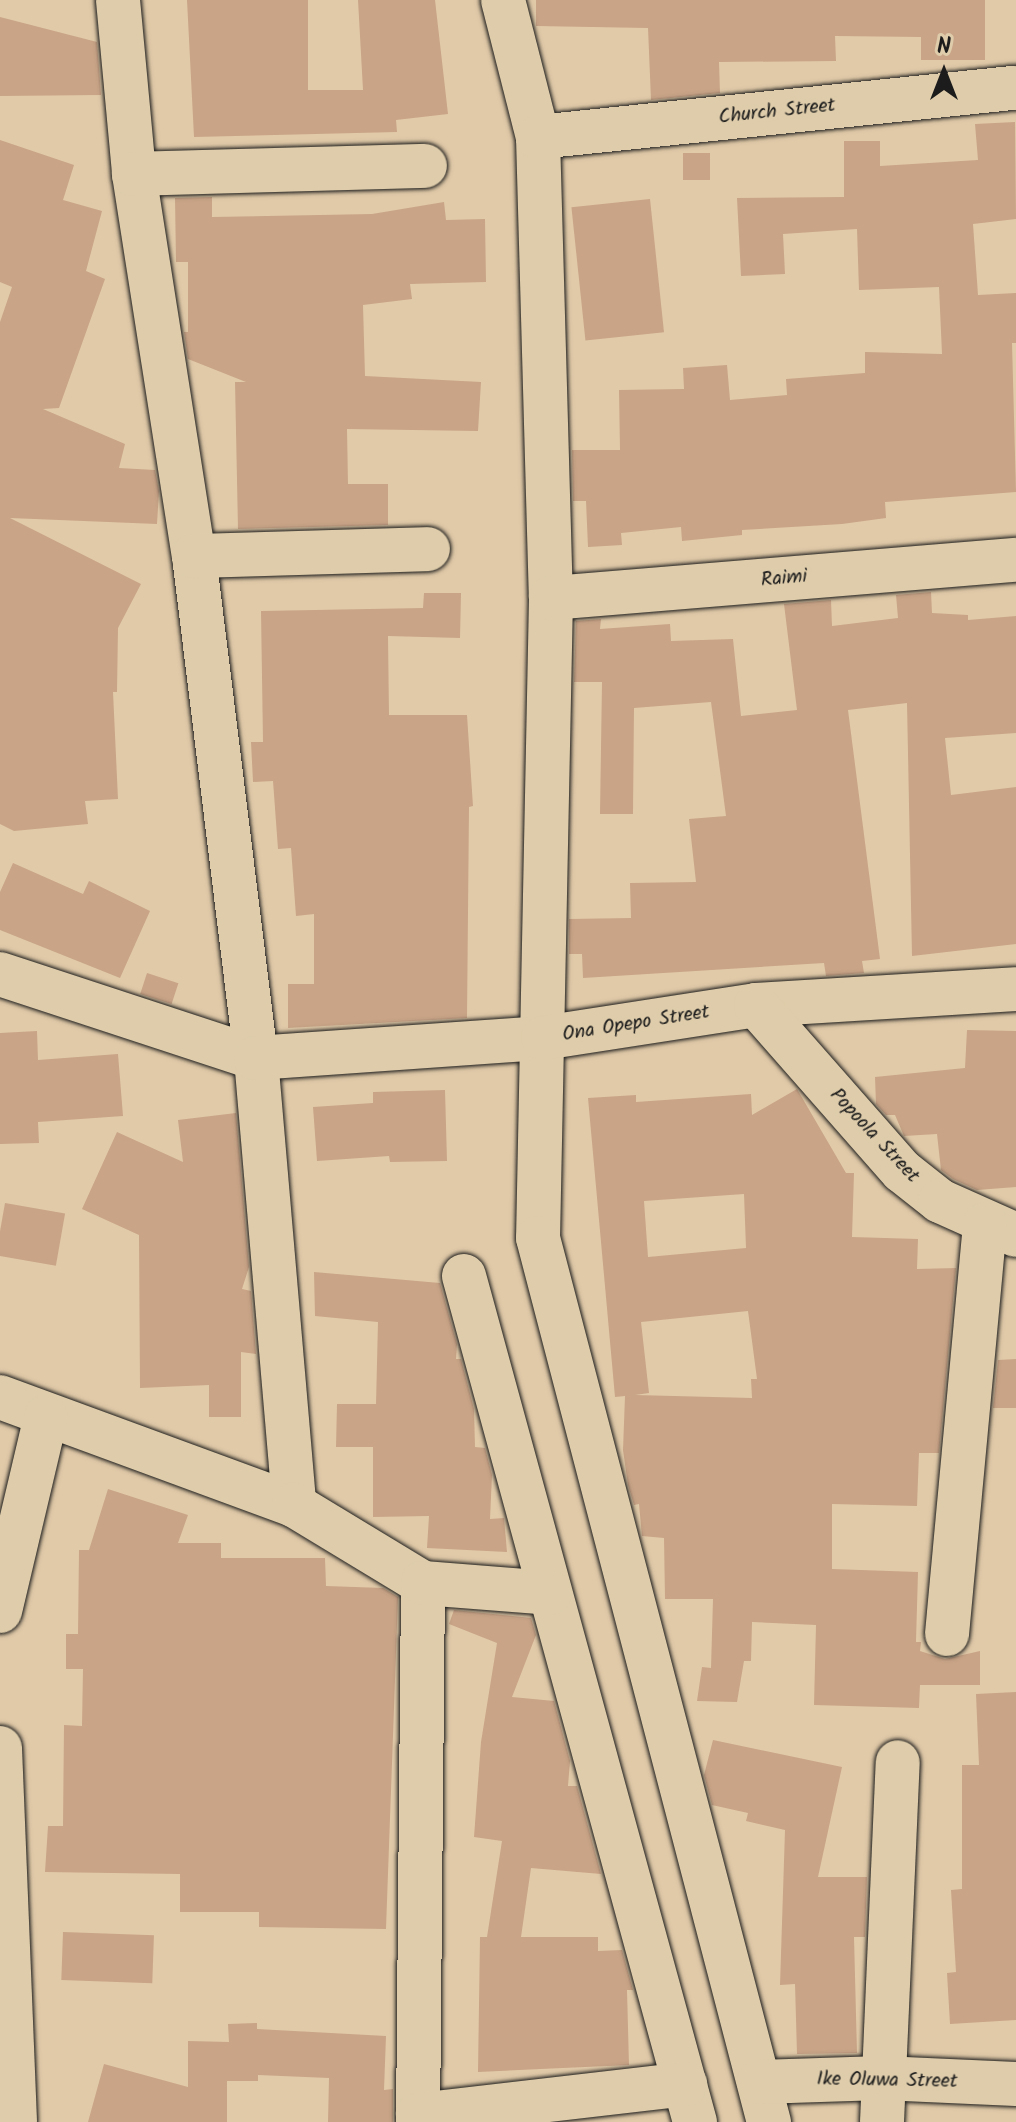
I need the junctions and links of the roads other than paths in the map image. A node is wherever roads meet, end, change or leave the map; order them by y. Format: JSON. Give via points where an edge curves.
{"nodes":[{"id":1,"x":118,"y":0,"type":"edge"},
{"id":2,"x":503,"y":0,"type":"edge"},
{"id":3,"x":1016,"y":88,"type":"edge"},
{"id":4,"x":538,"y":137,"type":"junction"},
{"id":5,"x":425,"y":166,"type":"dead end"},
{"id":6,"x":134,"y":174,"type":"junction"},
{"id":7,"x":428,"y":549,"type":"dead end"},
{"id":8,"x":194,"y":556,"type":"junction"},
{"id":9,"x":1016,"y":560,"type":"edge"},
{"id":10,"x":551,"y":598,"type":"junction"},
{"id":11,"x":0,"y":974,"type":"edge"},
{"id":12,"x":1016,"y":989,"type":"edge"},
{"id":13,"x":756,"y":1005,"type":"junction"},
{"id":14,"x":537,"y":1039,"type":"junction"},
{"id":15,"x":256,"y":1058,"type":"junction"},
{"id":16,"x":1000,"y":1230,"type":"edge"},
{"id":17,"x":464,"y":1276,"type":"dead end"},
{"id":18,"x":0,"y":1397,"type":"edge"},
{"id":19,"x":46,"y":1417,"type":"junction"},
{"id":20,"x":294,"y":1505,"type":"junction"},
{"id":21,"x":423,"y":1583,"type":"junction"},
{"id":22,"x":550,"y":1593,"type":"junction"},
{"id":23,"x":0,"y":1611,"type":"edge"},
{"id":24,"x":947,"y":1634,"type":"dead end"},
{"id":25,"x":0,"y":1748,"type":"edge"},
{"id":26,"x":898,"y":1762,"type":"dead end"},
{"id":27,"x":882,"y":2078,"type":"junction"},
{"id":28,"x":1016,"y":2084,"type":"edge"},
{"id":29,"x":764,"y":2102,"type":"edge"},
{"id":30,"x":690,"y":2103,"type":"edge"},
{"id":31,"x":418,"y":2118,"type":"edge"},
{"id":32,"x":15,"y":2122,"type":"edge"},
{"id":33,"x":882,"y":2122,"type":"edge"}],
"edges":[{"from":1,"to":6,"type":"street"},
{"from":2,"to":4,"type":"street"},
{"from":3,"to":4,"type":"street","name":"Church Street"},
{"from":4,"to":10,"type":"street"},
{"from":5,"to":6,"type":"street"},
{"from":6,"to":8,"type":"street"},
{"from":7,"to":8,"type":"street"},
{"from":8,"to":15,"type":"street"},
{"from":9,"to":10,"type":"street","name":"Raimi"},
{"from":10,"to":14,"type":"street"},
{"from":11,"to":15,"type":"street"},
{"from":12,"to":13,"type":"street","name":"Ona Opepo Street"},
{"from":13,"to":14,"type":"street","name":"Ona Opepo Street"},
{"from":13,"to":16,"type":"street","name":"Popoola Street","via":[[902,1171],[940,1201]]},
{"from":14,"to":15,"type":"street","name":"Ona Opepo Street"},
{"from":14,"to":29,"type":"street","via":[[538,1238]]},
{"from":15,"to":20,"type":"street"},
{"from":16,"to":24,"type":"street"},
{"from":17,"to":22,"type":"street"},
{"from":18,"to":19,"type":"street"},
{"from":19,"to":20,"type":"street"},
{"from":19,"to":23,"type":"street"},
{"from":20,"to":21,"type":"street"},
{"from":21,"to":22,"type":"street"},
{"from":21,"to":31,"type":"street"},
{"from":22,"to":30,"type":"street"},
{"from":25,"to":32,"type":"street"},
{"from":26,"to":27,"type":"street"},
{"from":27,"to":28,"type":"street","name":"Ike Oluwa Street"},
{"from":27,"to":29,"type":"street","name":"Ike Oluwa Street"},
{"from":27,"to":33,"type":"street"},
{"from":30,"to":31,"type":"street"}]}
